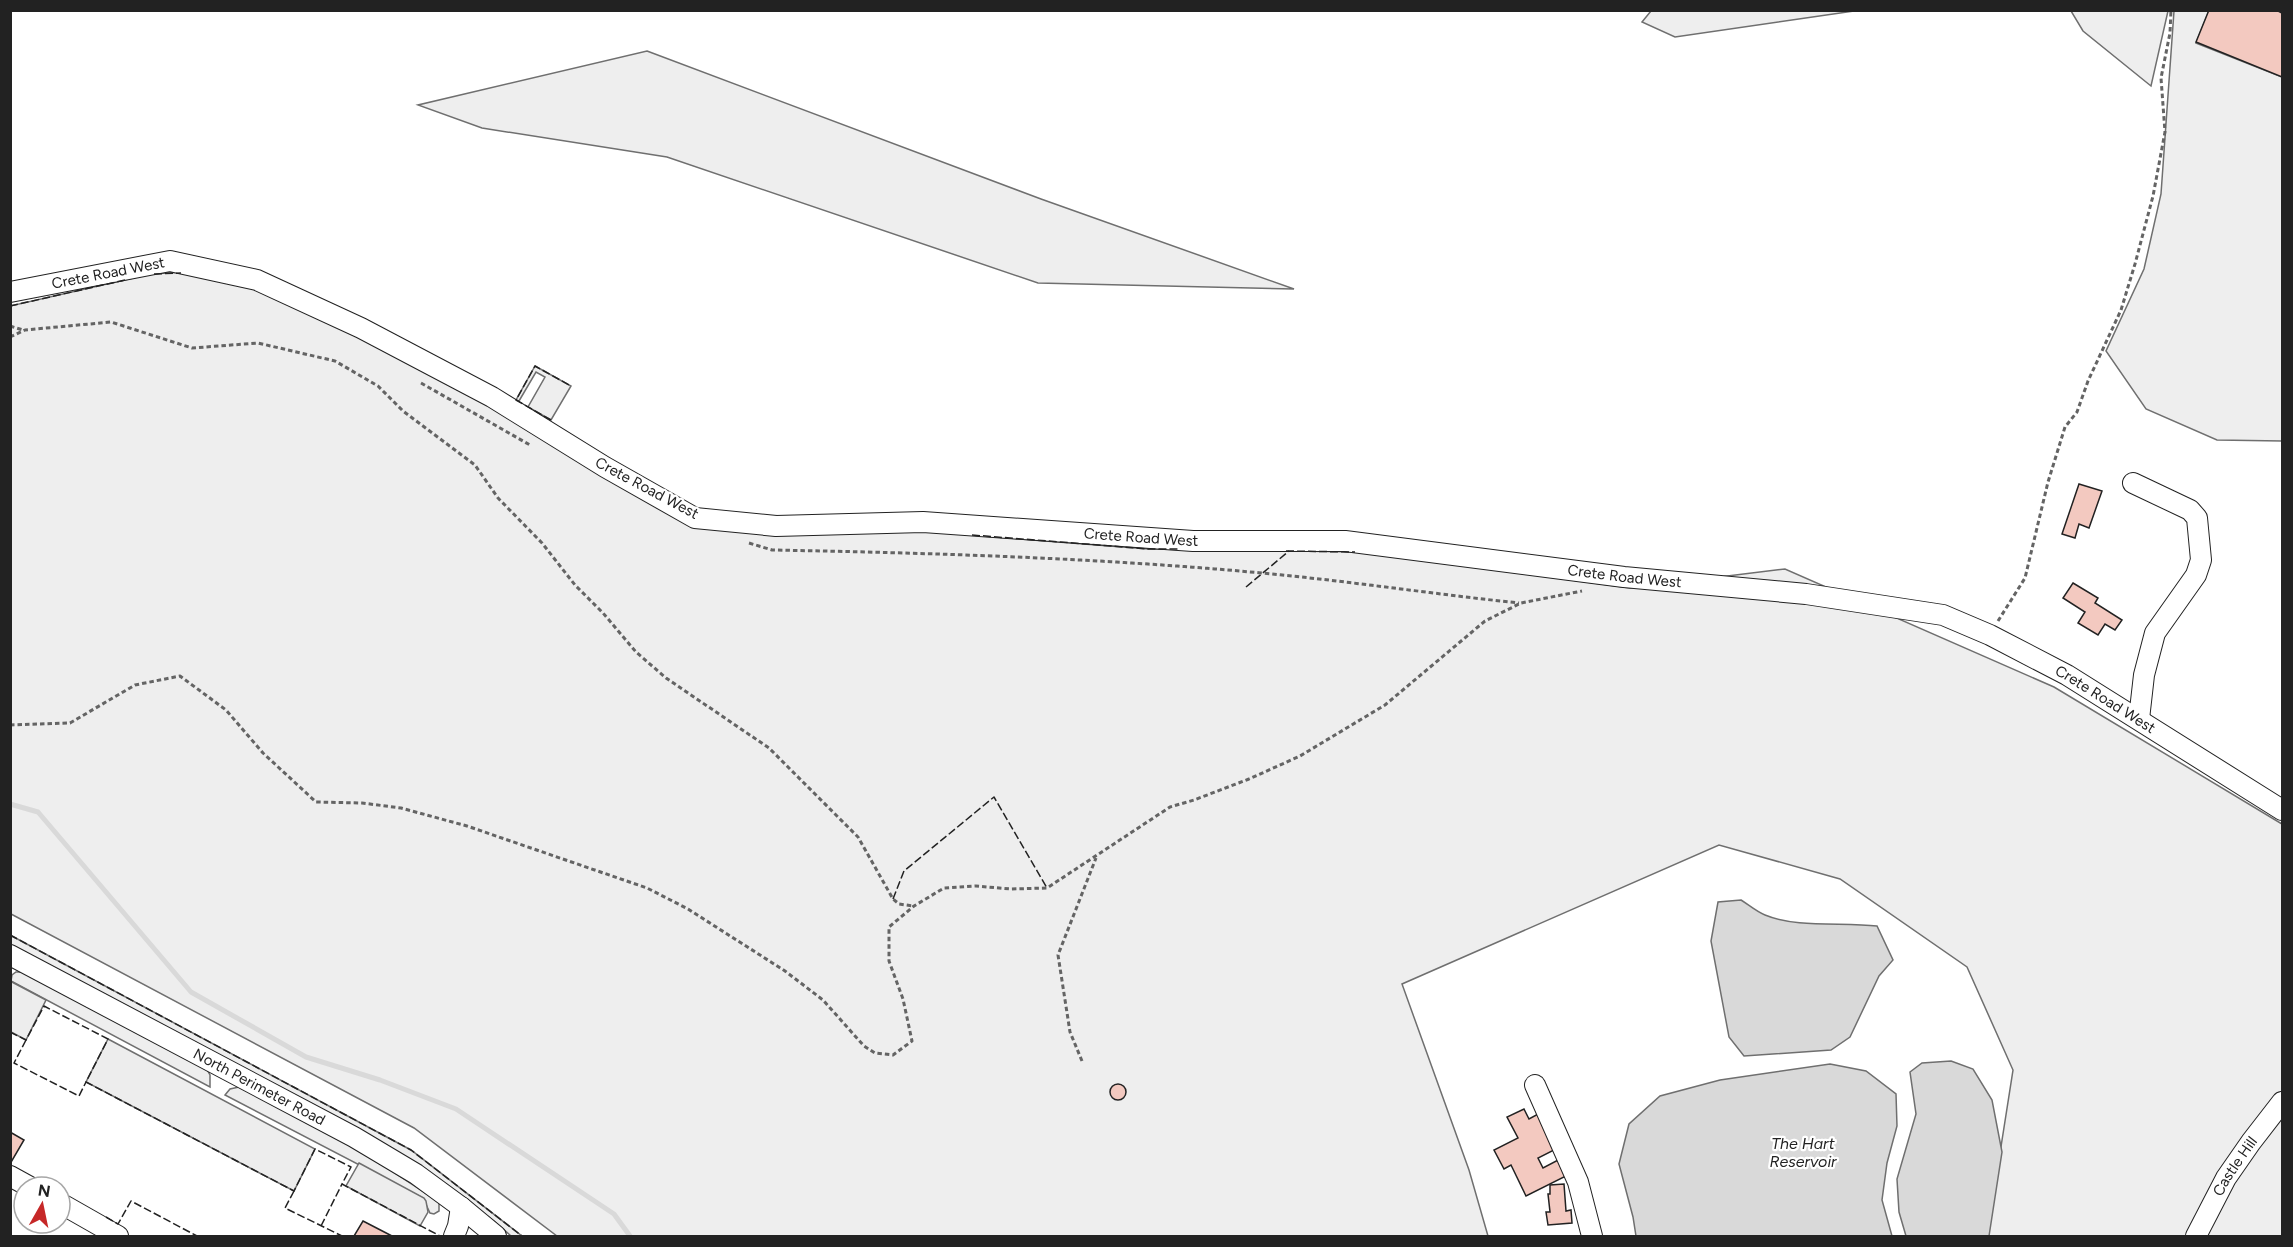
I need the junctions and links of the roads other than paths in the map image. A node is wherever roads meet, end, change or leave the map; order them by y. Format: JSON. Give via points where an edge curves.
{"nodes":[{"id":1,"x":10,"y":292,"type":"edge"},
{"id":2,"x":2133,"y":483,"type":"dead end"},
{"id":3,"x":2139,"y":720,"type":"junction"},
{"id":4,"x":2283,"y":810,"type":"edge"},
{"id":5,"x":10,"y":955,"type":"edge"},
{"id":6,"x":1535,"y":1085,"type":"dead end"},
{"id":7,"x":2283,"y":1102,"type":"edge"},
{"id":8,"x":461,"y":1207,"type":"junction"},
{"id":9,"x":72,"y":1210,"type":"edge"},
{"id":10,"x":118,"y":1236,"type":"edge"},
{"id":11,"x":454,"y":1236,"type":"edge"},
{"id":12,"x":496,"y":1236,"type":"edge"},
{"id":13,"x":1592,"y":1236,"type":"edge"},
{"id":14,"x":2196,"y":1236,"type":"edge"}],
"edges":[{"from":1,"to":3,"type":"street","name":"Crete Road West","via":[[170,261],[257,280],[361,328],[492,397],[695,518],[776,526],[923,522],[1193,541],[1345,541],[1624,577],[1806,594],[1943,615],[2067,675]]},
{"from":2,"to":3,"type":"street","via":[[2190,510],[2197,518],[2201,545],[2196,575],[2155,633],[2144,675]]},
{"from":3,"to":4,"type":"street","name":"Crete Road West"},
{"from":5,"to":8,"type":"street","name":"North Perimeter Road","via":[[354,1137]]},
{"from":6,"to":13,"type":"street","via":[[1578,1182]]},
{"from":7,"to":14,"type":"street","name":"Castle Hill","via":[[2226,1178]]},
{"from":8,"to":11,"type":"street"},
{"from":8,"to":12,"type":"street","name":"North Perimeter Road"},
{"from":9,"to":10,"type":"street"}]}
